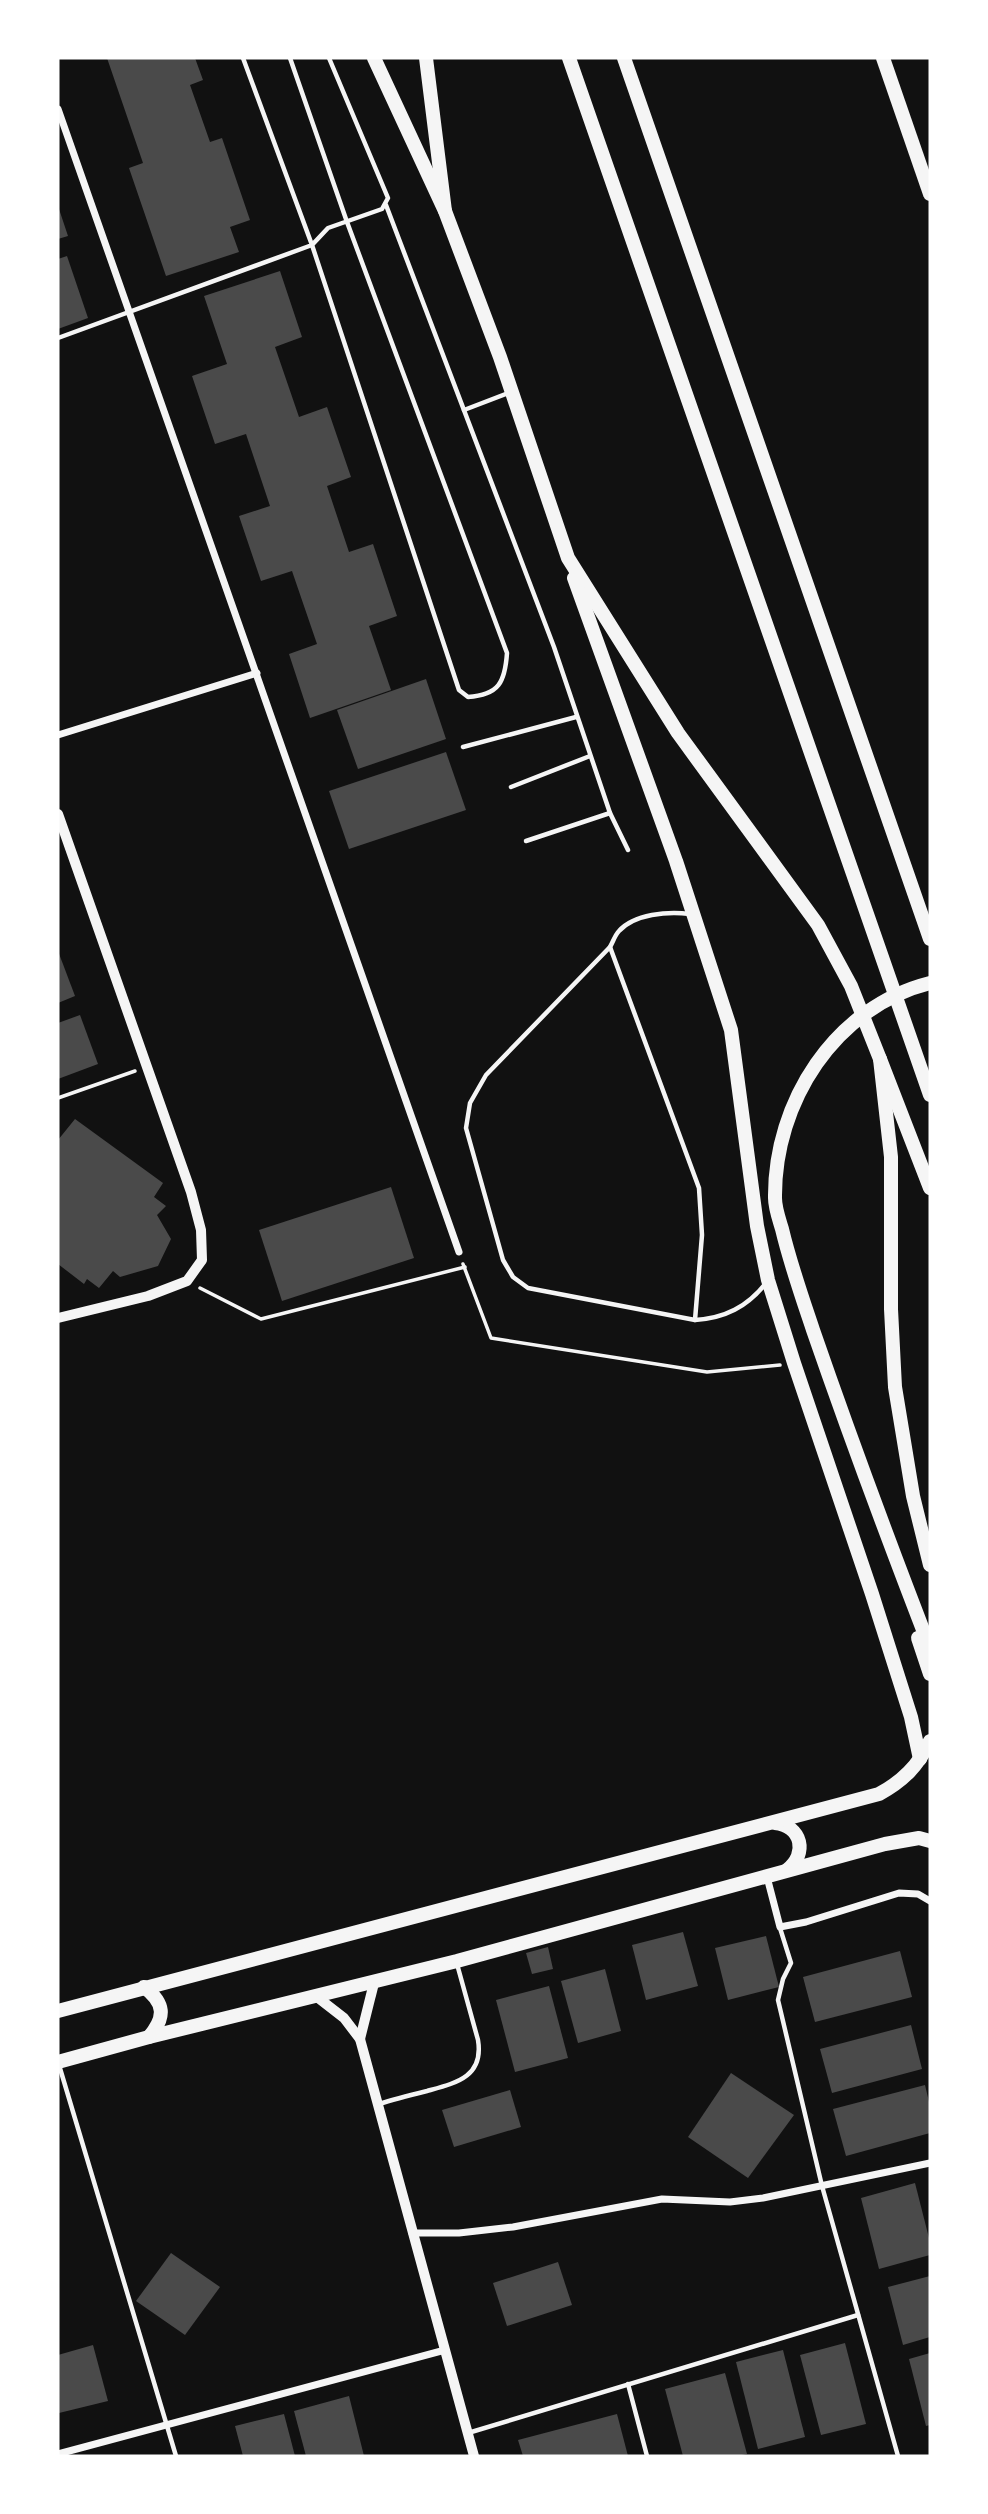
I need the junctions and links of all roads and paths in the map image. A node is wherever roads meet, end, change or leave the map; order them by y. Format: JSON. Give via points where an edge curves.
{"nodes":[{"id":1,"x":243,"y":58,"type":"edge"},
{"id":2,"x":290,"y":58,"type":"edge"},
{"id":3,"x":329,"y":58,"type":"edge"},
{"id":4,"x":374,"y":58,"type":"edge"},
{"id":5,"x":426,"y":58,"type":"edge"},
{"id":6,"x":569,"y":58,"type":"edge"},
{"id":7,"x":624,"y":58,"type":"edge"},
{"id":8,"x":883,"y":58,"type":"edge"},
{"id":9,"x":58,"y":109,"type":"edge"},
{"id":10,"x":930,"y":194,"type":"edge"},
{"id":11,"x":386,"y":205,"type":"junction"},
{"id":12,"x":445,"y":211,"type":"junction"},
{"id":13,"x":346,"y":222,"type":"junction"},
{"id":14,"x":312,"y":245,"type":"junction"},
{"id":15,"x":130,"y":312,"type":"junction"},
{"id":16,"x":58,"y":338,"type":"edge"},
{"id":17,"x":511,"y":391,"type":"junction"},
{"id":18,"x":464,"y":410,"type":"junction"},
{"id":19,"x":568,"y":558,"type":"junction"},
{"id":20,"x":257,"y":673,"type":"junction"},
{"id":21,"x":576,"y":717,"type":"junction"},
{"id":22,"x":58,"y":735,"type":"edge"},
{"id":23,"x":463,"y":747,"type":"dead end"},
{"id":24,"x":590,"y":756,"type":"junction"},
{"id":25,"x":512,"y":787,"type":"dead end"},
{"id":26,"x":610,"y":813,"type":"junction"},
{"id":27,"x":58,"y":814,"type":"edge"},
{"id":28,"x":526,"y":841,"type":"dead end"},
{"id":29,"x":628,"y":850,"type":"dead end"},
{"id":30,"x":694,"y":915,"type":"junction"},
{"id":31,"x":930,"y":939,"type":"edge"},
{"id":32,"x":610,"y":947,"type":"junction"},
{"id":33,"x":930,"y":983,"type":"edge"},
{"id":34,"x":880,"y":1059,"type":"junction"},
{"id":35,"x":147,"y":1067,"type":"junction"},
{"id":36,"x":930,"y":1095,"type":"edge"},
{"id":37,"x":58,"y":1098,"type":"edge"},
{"id":38,"x":930,"y":1188,"type":"edge"},
{"id":39,"x":459,"y":1252,"type":"joint"},
{"id":40,"x":465,"y":1267,"type":"junction"},
{"id":41,"x":768,"y":1280,"type":"junction"},
{"id":42,"x":187,"y":1281,"type":"junction"},
{"id":43,"x":58,"y":1318,"type":"edge"},
{"id":44,"x":695,"y":1320,"type":"junction"},
{"id":45,"x":794,"y":1363,"type":"junction"},
{"id":46,"x":871,"y":1497,"type":"junction"},
{"id":47,"x":930,"y":1565,"type":"edge"},
{"id":48,"x":930,"y":1648,"type":"edge"},
{"id":49,"x":930,"y":1674,"type":"edge"},
{"id":50,"x":930,"y":1741,"type":"edge"},
{"id":51,"x":920,"y":1759,"type":"junction"},
{"id":52,"x":773,"y":1823,"type":"junction"},
{"id":53,"x":930,"y":1841,"type":"edge"},
{"id":54,"x":786,"y":1871,"type":"junction"},
{"id":55,"x":766,"y":1877,"type":"junction"},
{"id":56,"x":930,"y":1901,"type":"edge"},
{"id":57,"x":780,"y":1927,"type":"junction"},
{"id":58,"x":457,"y":1961,"type":"junction"},
{"id":59,"x":374,"y":1983,"type":"junction"},
{"id":60,"x":144,"y":1987,"type":"junction"},
{"id":61,"x":317,"y":1997,"type":"junction"},
{"id":62,"x":58,"y":2011,"type":"edge"},
{"id":63,"x":149,"y":2037,"type":"junction"},
{"id":64,"x":360,"y":2039,"type":"junction"},
{"id":65,"x":58,"y":2062,"type":"edge"},
{"id":66,"x":378,"y":2104,"type":"junction"},
{"id":67,"x":930,"y":2163,"type":"edge"},
{"id":68,"x":822,"y":2186,"type":"junction"},
{"id":69,"x":412,"y":2233,"type":"junction"},
{"id":70,"x":858,"y":2315,"type":"junction"},
{"id":71,"x":445,"y":2350,"type":"junction"},
{"id":72,"x":628,"y":2384,"type":"junction"},
{"id":73,"x":167,"y":2425,"type":"junction"},
{"id":74,"x":468,"y":2433,"type":"junction"},
{"id":75,"x":58,"y":2454,"type":"edge"},
{"id":76,"x":176,"y":2456,"type":"edge"},
{"id":77,"x":474,"y":2456,"type":"edge"},
{"id":78,"x":647,"y":2456,"type":"edge"},
{"id":79,"x":898,"y":2456,"type":"edge"}],
"edges":[{"from":1,"to":14,"type":"lane"},
{"from":2,"to":13,"type":"lane"},
{"from":3,"to":11,"type":"lane","via":[[388,195]]},
{"from":4,"to":12,"type":"main road"},
{"from":5,"to":12,"type":"main road"},
{"from":6,"to":36,"type":"main road"},
{"from":7,"to":31,"type":"main road"},
{"from":8,"to":10,"type":"main road"},
{"from":9,"to":15,"type":"street"},
{"from":11,"to":13,"type":"lane"},
{"from":11,"to":18,"type":"lane"},
{"from":12,"to":17,"type":"main road"},
{"from":13,"to":14,"type":"lane","via":[[328,228]]},
{"from":13,"to":14,"type":"lane","via":[[507,653],[506,675],[495,690],[483,696],[468,697],[459,690]]},
{"from":14,"to":15,"type":"lane"},
{"from":15,"to":16,"type":"lane"},
{"from":15,"to":20,"type":"street"},
{"from":17,"to":18,"type":"lane"},
{"from":17,"to":19,"type":"main road"},
{"from":18,"to":21,"type":"lane"},
{"from":19,"to":30,"type":"main road"},
{"from":19,"to":34,"type":"main road","via":[[678,733],[818,925],[851,986]]},
{"from":20,"to":22,"type":"street"},
{"from":20,"to":39,"type":"street"},
{"from":21,"to":23,"type":"lane"},
{"from":21,"to":24,"type":"lane"},
{"from":24,"to":25,"type":"lane"},
{"from":24,"to":26,"type":"lane"},
{"from":26,"to":28,"type":"lane"},
{"from":26,"to":29,"type":"lane"},
{"from":27,"to":35,"type":"street"},
{"from":30,"to":32,"type":"lane","via":[[643,918],[619,931]]},
{"from":30,"to":41,"type":"main road","via":[[731,1030]]},
{"from":32,"to":44,"type":"lane","via":[[699,1188],[702,1235]]},
{"from":32,"to":44,"type":"lane","via":[[486,1075],[470,1103],[466,1128],[503,1260],[513,1277],[528,1288]]},
{"from":33,"to":46,"type":"main road","via":[[913,987],[866,1013],[826,1050],[796,1096],[779,1147],[775,1201],[787,1251]]},
{"from":34,"to":38,"type":"main road"},
{"from":34,"to":47,"type":"main road","via":[[891,1157],[895,1387]]},
{"from":35,"to":37,"type":"path"},
{"from":35,"to":42,"type":"street","via":[[201,1230],[202,1260]]},
{"from":39,"to":40,"type":"path"},
{"from":40,"to":42,"type":"path","via":[[261,1319]]},
{"from":40,"to":45,"type":"path","via":[[491,1338],[707,1372]]},
{"from":41,"to":44,"type":"lane","via":[[734,1311]]},
{"from":41,"to":45,"type":"main road"},
{"from":42,"to":43,"type":"street","via":[[148,1296]]},
{"from":45,"to":51,"type":"main road","via":[[872,1594]]},
{"from":46,"to":48,"type":"main road"},
{"from":46,"to":49,"type":"main road"},
{"from":50,"to":51,"type":"main road"},
{"from":51,"to":52,"type":"main road","via":[[895,1785],[879,1794]]},
{"from":52,"to":54,"type":"main road","via":[[785,1824],[800,1841],[795,1864]]},
{"from":52,"to":60,"type":"main road"},
{"from":53,"to":54,"type":"main road","via":[[885,1844]]},
{"from":54,"to":55,"type":"main road"},
{"from":55,"to":57,"type":"street"},
{"from":55,"to":58,"type":"main road"},
{"from":56,"to":57,"type":"street","via":[[918,1894],[899,1893]]},
{"from":57,"to":68,"type":"lane","via":[[791,1963],[778,2000]]},
{"from":58,"to":59,"type":"main road"},
{"from":58,"to":66,"type":"lane","via":[[478,2040],[476,2065],[454,2083]]},
{"from":59,"to":61,"type":"main road"},
{"from":59,"to":64,"type":"street"},
{"from":60,"to":62,"type":"main road"},
{"from":60,"to":63,"type":"main road","via":[[156,1996],[162,2010],[159,2025]]},
{"from":61,"to":63,"type":"main road"},
{"from":61,"to":64,"type":"street","via":[[344,2018]]},
{"from":63,"to":65,"type":"main road"},
{"from":64,"to":66,"type":"street"},
{"from":65,"to":73,"type":"lane"},
{"from":66,"to":69,"type":"street"},
{"from":67,"to":68,"type":"street"},
{"from":68,"to":69,"type":"street","via":[[730,2202],[662,2199],[458,2234]]},
{"from":68,"to":70,"type":"lane"},
{"from":69,"to":71,"type":"street"},
{"from":70,"to":72,"type":"lane"},
{"from":70,"to":79,"type":"lane"},
{"from":71,"to":73,"type":"street"},
{"from":71,"to":74,"type":"street"},
{"from":72,"to":74,"type":"lane"},
{"from":72,"to":78,"type":"lane"},
{"from":73,"to":75,"type":"street"},
{"from":73,"to":76,"type":"lane"},
{"from":74,"to":77,"type":"street"}]}
